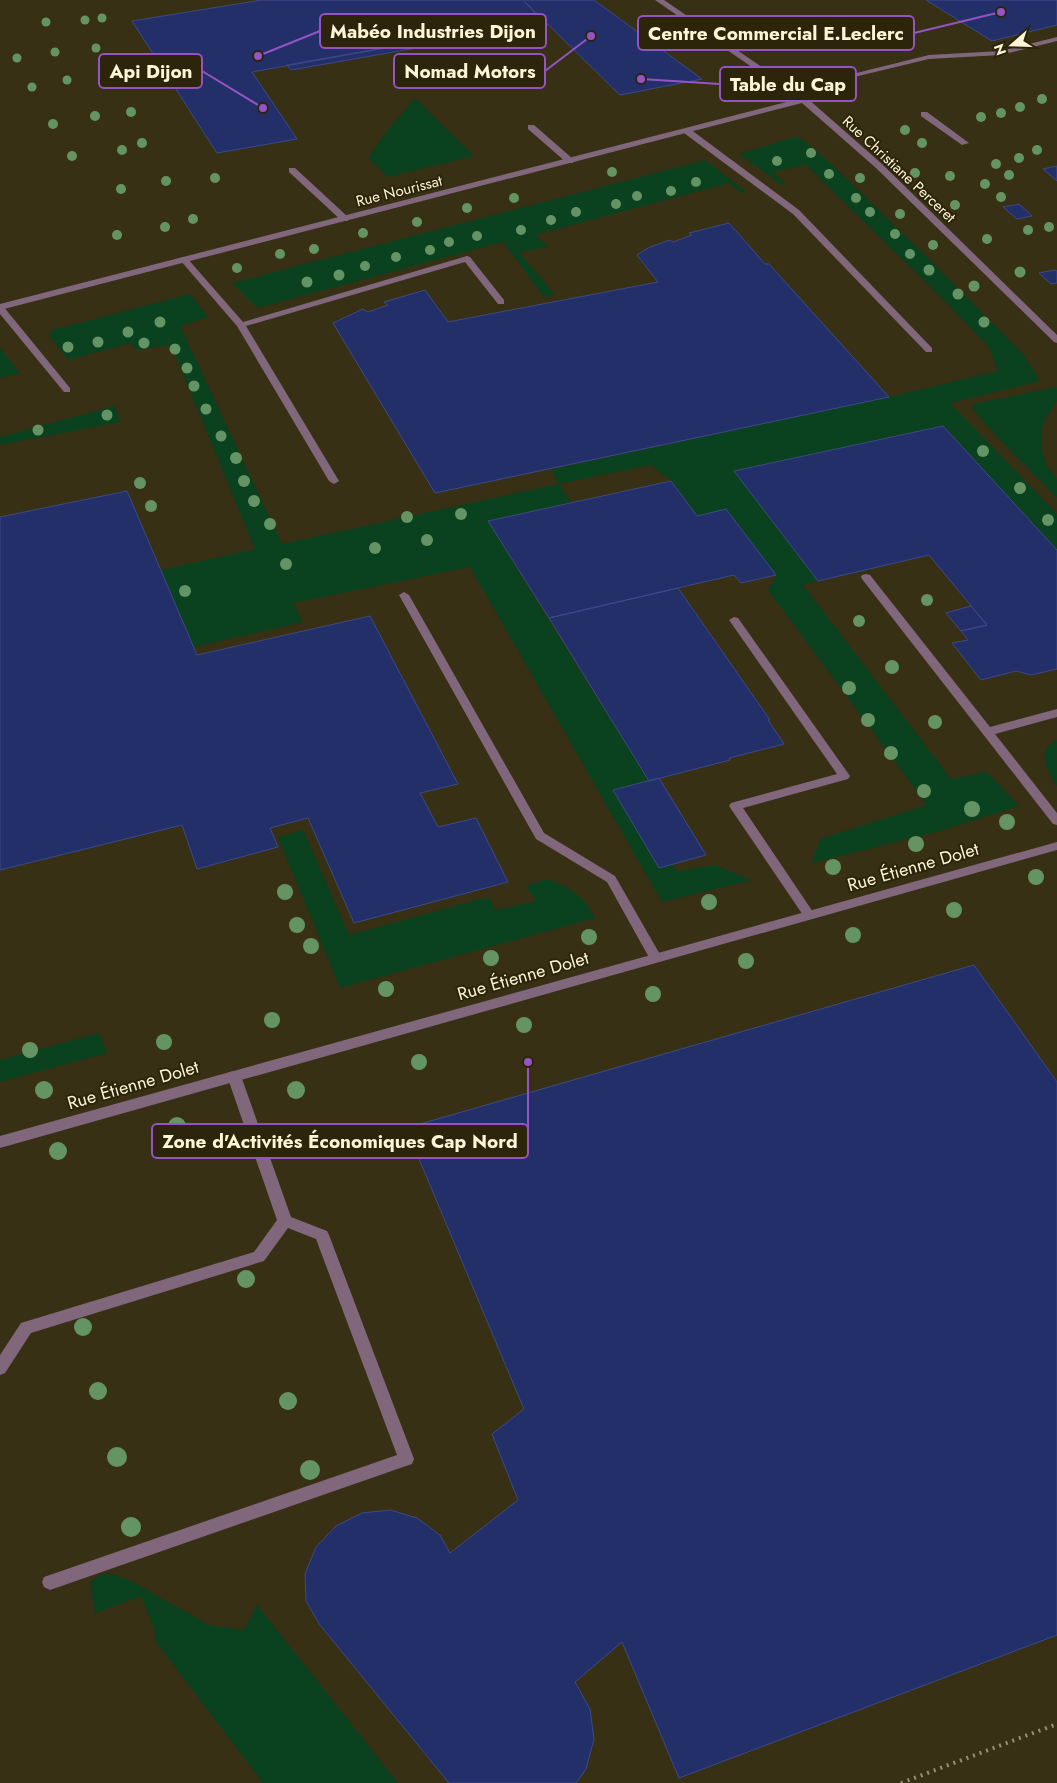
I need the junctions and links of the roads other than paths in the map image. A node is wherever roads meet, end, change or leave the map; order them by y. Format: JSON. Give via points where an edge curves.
{"nodes":[{"id":1,"x":659,"y":0,"type":"edge"},
{"id":2,"x":1057,"y":39,"type":"edge"},
{"id":3,"x":792,"y":90,"type":"junction"},
{"id":4,"x":804,"y":100,"type":"junction"},
{"id":5,"x":924,"y":114,"type":"dead end"},
{"id":6,"x":531,"y":127,"type":"dead end"},
{"id":7,"x":687,"y":131,"type":"junction"},
{"id":8,"x":965,"y":143,"type":"dead end"},
{"id":9,"x":570,"y":161,"type":"junction"},
{"id":10,"x":292,"y":170,"type":"dead end"},
{"id":11,"x":345,"y":219,"type":"junction"},
{"id":12,"x":184,"y":260,"type":"junction"},
{"id":13,"x":501,"y":302,"type":"dead end"},
{"id":14,"x":0,"y":308,"type":"edge"},
{"id":15,"x":241,"y":325,"type":"junction"},
{"id":16,"x":1057,"y":340,"type":"edge"},
{"id":17,"x":929,"y":350,"type":"dead end"},
{"id":18,"x":67,"y":390,"type":"dead end"},
{"id":19,"x":334,"y":480,"type":"dead end"},
{"id":20,"x":866,"y":577,"type":"dead end"},
{"id":21,"x":404,"y":595,"type":"dead end"},
{"id":22,"x":734,"y":620,"type":"dead end"},
{"id":23,"x":1057,"y":713,"type":"edge"},
{"id":24,"x":987,"y":732,"type":"junction"},
{"id":25,"x":1057,"y":821,"type":"edge"},
{"id":26,"x":1057,"y":846,"type":"edge"},
{"id":27,"x":809,"y":915,"type":"junction"},
{"id":28,"x":656,"y":958,"type":"junction"},
{"id":29,"x":234,"y":1076,"type":"junction"},
{"id":30,"x":0,"y":1142,"type":"edge"},
{"id":31,"x":285,"y":1221,"type":"junction"},
{"id":32,"x":0,"y":1368,"type":"edge"},
{"id":33,"x":50,"y":1582,"type":"dead end"}],
"edges":[{"from":1,"to":3,"type":"street","name":"Rue Christiane Perceret"},
{"from":2,"to":3,"type":"street","via":[[1000,53],[929,57]]},
{"from":3,"to":4,"type":"street","name":"Rue Christiane Perceret"},
{"from":4,"to":7,"type":"street","name":"Rue Nourissat"},
{"from":4,"to":16,"type":"street","name":"Rue Christiane Perceret","via":[[886,173]]},
{"from":5,"to":8,"type":"street"},
{"from":6,"to":9,"type":"street"},
{"from":7,"to":9,"type":"street","name":"Rue Nourissat"},
{"from":7,"to":17,"type":"street","via":[[796,212]]},
{"from":9,"to":11,"type":"street","name":"Rue Nourissat"},
{"from":10,"to":11,"type":"street"},
{"from":11,"to":12,"type":"street","name":"Rue Nourissat"},
{"from":12,"to":14,"type":"street","name":"Rue Nourissat"},
{"from":12,"to":15,"type":"street"},
{"from":13,"to":15,"type":"street","via":[[467,259]]},
{"from":14,"to":18,"type":"street"},
{"from":15,"to":19,"type":"street"},
{"from":20,"to":24,"type":"street"},
{"from":21,"to":28,"type":"street","via":[[540,836],[611,879]]},
{"from":22,"to":27,"type":"street","via":[[844,776],[735,806]]},
{"from":23,"to":24,"type":"street"},
{"from":24,"to":25,"type":"street"},
{"from":26,"to":27,"type":"street","name":"Rue Étienne Dolet"},
{"from":27,"to":28,"type":"street","name":"Rue Étienne Dolet"},
{"from":28,"to":29,"type":"street","name":"Rue Étienne Dolet"},
{"from":29,"to":30,"type":"street","name":"Rue Étienne Dolet"},
{"from":29,"to":31,"type":"street"},
{"from":31,"to":32,"type":"street","via":[[259,1257],[26,1328]]},
{"from":31,"to":33,"type":"street","via":[[322,1235],[406,1459]]}]}
